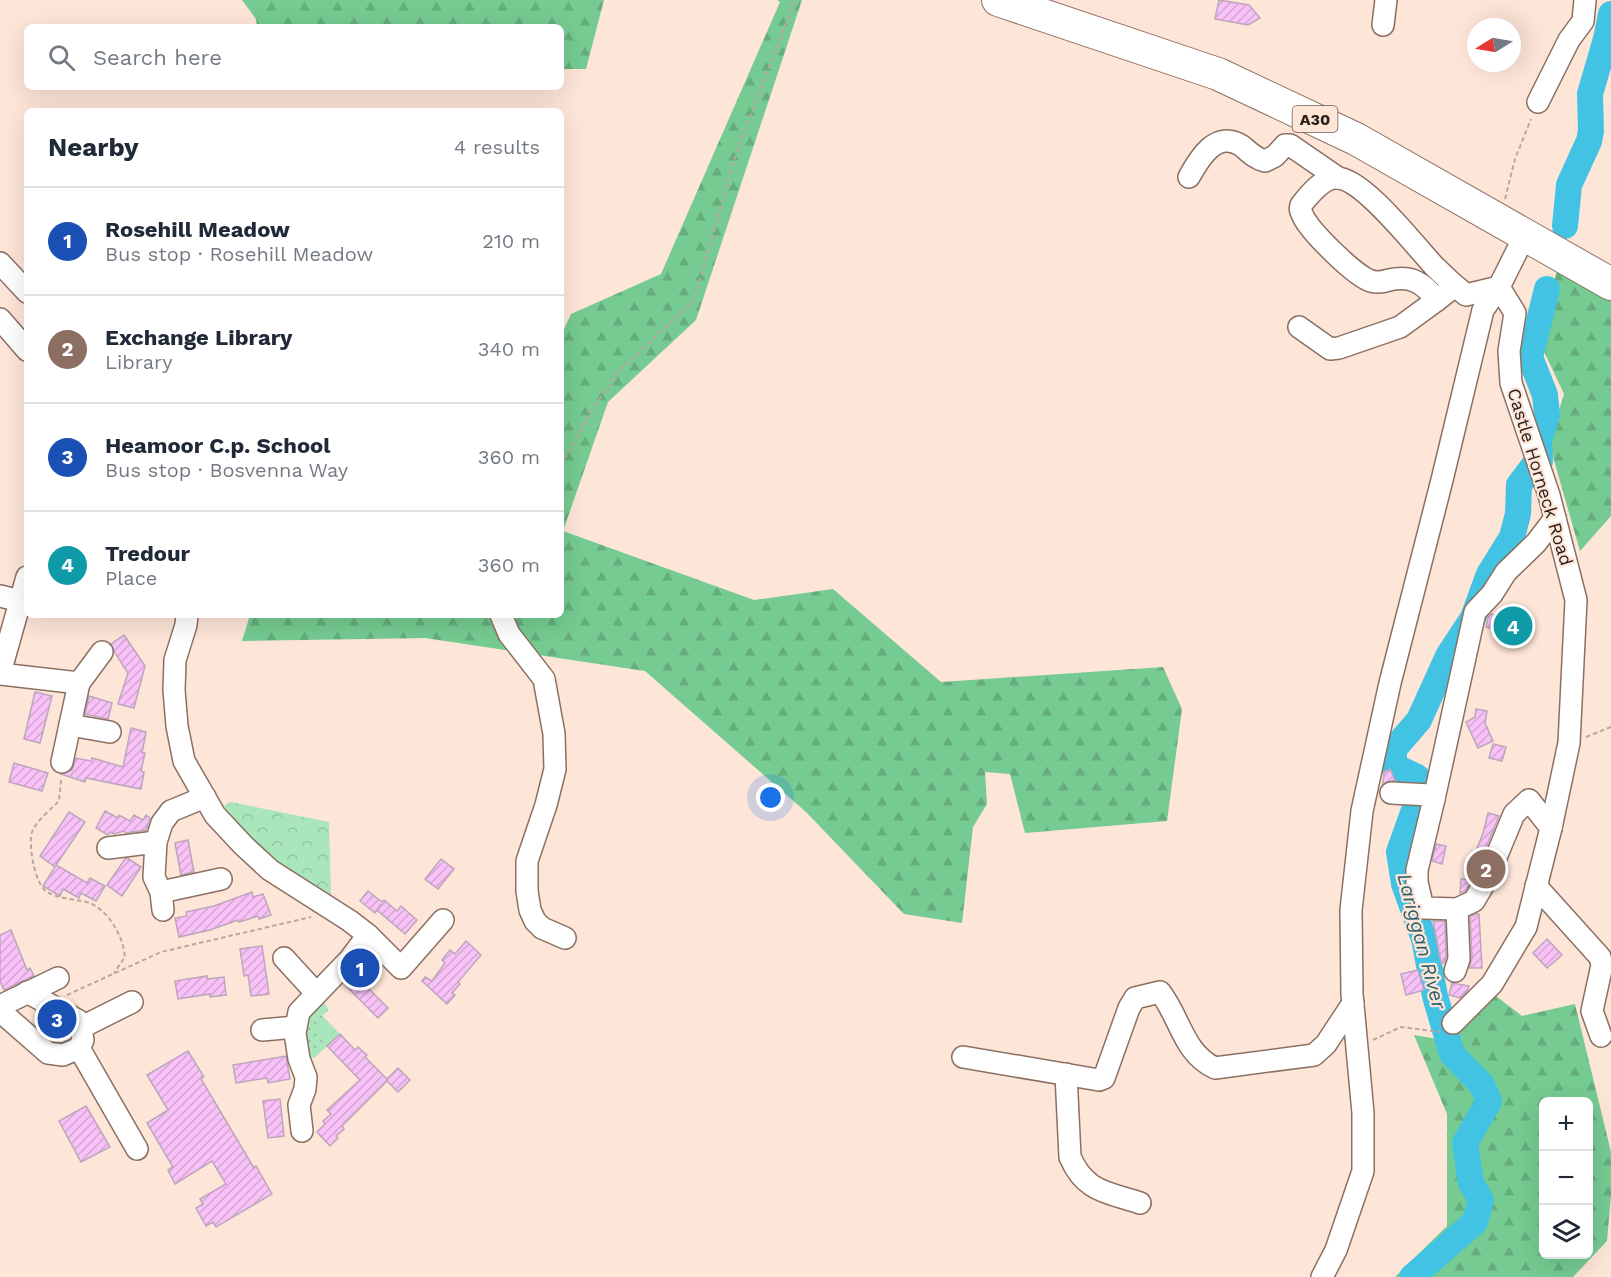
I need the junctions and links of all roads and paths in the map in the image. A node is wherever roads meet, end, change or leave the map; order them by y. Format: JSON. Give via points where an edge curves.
{"nodes":[{"id":1,"x":795,"y":0,"type":"edge"},
{"id":2,"x":998,"y":0,"type":"edge"},
{"id":3,"x":1585,"y":0,"type":"edge"},
{"id":4,"x":1538,"y":102,"type":"joint"},
{"id":5,"x":1189,"y":177,"type":"dead end"},
{"id":6,"x":1338,"y":177,"type":"junction"},
{"id":7,"x":1512,"y":228,"type":"junction"},
{"id":8,"x":0,"y":263,"type":"edge"},
{"id":9,"x":1611,"y":284,"type":"edge"},
{"id":10,"x":1455,"y":286,"type":"junction"},
{"id":11,"x":1499,"y":287,"type":"junction"},
{"id":12,"x":24,"y":289,"type":"edge"},
{"id":13,"x":1437,"y":300,"type":"junction"},
{"id":14,"x":0,"y":319,"type":"edge"},
{"id":15,"x":1299,"y":327,"type":"dead end"},
{"id":16,"x":24,"y":347,"type":"edge"},
{"id":17,"x":564,"y":460,"type":"edge"},
{"id":18,"x":1555,"y":518,"type":"junction"},
{"id":19,"x":24,"y":581,"type":"edge"},
{"id":20,"x":10,"y":599,"type":"edge"},
{"id":21,"x":187,"y":618,"type":"edge"},
{"id":22,"x":502,"y":618,"type":"edge"},
{"id":23,"x":102,"y":652,"type":"dead end"},
{"id":24,"x":0,"y":673,"type":"edge"},
{"id":25,"x":79,"y":683,"type":"junction"},
{"id":26,"x":70,"y":725,"type":"junction"},
{"id":27,"x":1611,"y":727,"type":"edge"},
{"id":28,"x":110,"y":732,"type":"dead end"},
{"id":29,"x":1569,"y":743,"type":"junction"},
{"id":30,"x":62,"y":762,"type":"joint"},
{"id":31,"x":205,"y":797,"type":"junction"},
{"id":32,"x":1551,"y":828,"type":"junction"},
{"id":33,"x":156,"y":842,"type":"junction"},
{"id":34,"x":108,"y":848,"type":"dead end"},
{"id":35,"x":221,"y":879,"type":"dead end"},
{"id":36,"x":1536,"y":886,"type":"junction"},
{"id":37,"x":1457,"y":909,"type":"junction"},
{"id":38,"x":334,"y":911,"type":"junction"},
{"id":39,"x":443,"y":920,"type":"dead end"},
{"id":40,"x":368,"y":935,"type":"junction"},
{"id":41,"x":565,"y":938,"type":"dead end"},
{"id":42,"x":284,"y":958,"type":"dead end"},
{"id":43,"x":1455,"y":971,"type":"dead end"},
{"id":44,"x":114,"y":973,"type":"junction"},
{"id":45,"x":58,"y":978,"type":"dead end"},
{"id":46,"x":27,"y":992,"type":"junction"},
{"id":47,"x":316,"y":993,"type":"junction"},
{"id":48,"x":132,"y":1002,"type":"dead end"},
{"id":49,"x":1353,"y":1003,"type":"junction"},
{"id":50,"x":51,"y":1004,"type":"junction"},
{"id":51,"x":0,"y":1006,"type":"edge"},
{"id":52,"x":0,"y":1011,"type":"edge"},
{"id":53,"x":296,"y":1027,"type":"junction"},
{"id":54,"x":1448,"y":1028,"type":"joint"},
{"id":55,"x":262,"y":1030,"type":"dead end"},
{"id":56,"x":1601,"y":1036,"type":"dead end"},
{"id":57,"x":80,"y":1038,"type":"junction"},
{"id":58,"x":1357,"y":1047,"type":"junction"},
{"id":59,"x":963,"y":1057,"type":"dead end"},
{"id":60,"x":1066,"y":1074,"type":"junction"},
{"id":61,"x":302,"y":1131,"type":"dead end"},
{"id":62,"x":137,"y":1149,"type":"dead end"},
{"id":63,"x":1140,"y":1203,"type":"dead end"},
{"id":64,"x":1322,"y":1277,"type":"edge"}],
"edges":[{"from":1,"to":17,"type":"path","via":[[737,150],[694,301],[622,368],[595,405]]},
{"from":2,"to":7,"type":"highway","number":"A30","via":[[1218,74],[1356,139]]},
{"from":3,"to":4,"type":"street","via":[[1583,21],[1569,40]]},
{"from":4,"to":7,"type":"path","via":[[1515,159]]},
{"from":5,"to":6,"type":"street","via":[[1205,151],[1229,142],[1265,160],[1290,145]]},
{"from":6,"to":10,"type":"street","via":[[1371,196]]},
{"from":6,"to":13,"type":"street","via":[[1326,180],[1305,200],[1300,209],[1305,220],[1342,261],[1367,279],[1380,282],[1406,278],[1427,288]]},
{"from":7,"to":9,"type":"highway","number":"A30"},
{"from":7,"to":11,"type":"street"},
{"from":8,"to":12,"type":"street"},
{"from":10,"to":11,"type":"street","via":[[1466,295]]},
{"from":10,"to":13,"type":"street"},
{"from":11,"to":18,"type":"street","name":"Castle Horneck Road","via":[[1515,313],[1509,351],[1511,383]]},
{"from":11,"to":49,"type":"street","via":[[1483,310],[1390,683],[1365,800],[1351,910]]},
{"from":13,"to":15,"type":"street","via":[[1400,327],[1339,348],[1330,349]]},
{"from":14,"to":16,"type":"street"},
{"from":18,"to":29,"type":"street","name":"Castle Horneck Road","via":[[1576,600]]},
{"from":18,"to":37,"type":"street","via":[[1475,612],[1417,796],[1417,870],[1423,908]]},
{"from":19,"to":20,"type":"street"},
{"from":20,"to":24,"type":"street"},
{"from":21,"to":31,"type":"street","via":[[175,660],[177,726],[184,761]]},
{"from":22,"to":41,"type":"street","via":[[509,634],[544,679],[554,734],[555,769],[527,861],[527,891],[535,921]]},
{"from":23,"to":25,"type":"street"},
{"from":24,"to":25,"type":"street"},
{"from":25,"to":26,"type":"street"},
{"from":26,"to":28,"type":"street"},
{"from":26,"to":30,"type":"street"},
{"from":27,"to":29,"type":"path"},
{"from":29,"to":32,"type":"street","name":"Castle Horneck Road"},
{"from":30,"to":44,"type":"path","via":[[59,801],[32,833],[39,886],[70,900],[91,904],[116,928],[124,943],[125,957]]},
{"from":31,"to":33,"type":"street","via":[[171,811]]},
{"from":31,"to":38,"type":"street","via":[[215,815],[270,870]]},
{"from":32,"to":36,"type":"street","name":"Castle Horneck Road"},
{"from":32,"to":37,"type":"street","via":[[1529,800],[1514,813],[1474,901]]},
{"from":33,"to":34,"type":"street"},
{"from":33,"to":35,"type":"street","via":[[154,877],[162,901]]},
{"from":36,"to":54,"type":"street","name":"Castle Horneck Road","via":[[1526,927],[1492,984]]},
{"from":36,"to":56,"type":"street","via":[[1600,957],[1602,965],[1592,1011]]},
{"from":37,"to":43,"type":"street","via":[[1459,959]]},
{"from":38,"to":40,"type":"street"},
{"from":38,"to":44,"type":"path","via":[[161,952]]},
{"from":39,"to":40,"type":"street","via":[[401,968]]},
{"from":40,"to":47,"type":"street"},
{"from":42,"to":47,"type":"street"},
{"from":44,"to":50,"type":"path"},
{"from":45,"to":46,"type":"street"},
{"from":46,"to":50,"type":"street"},
{"from":46,"to":51,"type":"street"},
{"from":47,"to":53,"type":"street","via":[[299,1012]]},
{"from":48,"to":57,"type":"street"},
{"from":49,"to":58,"type":"street"},
{"from":49,"to":60,"type":"street","via":[[1314,1055],[1215,1068],[1188,1046],[1171,1006],[1160,992],[1148,993],[1135,998],[1129,1008],[1104,1078]]},
{"from":50,"to":57,"type":"street","via":[[79,1021]]},
{"from":52,"to":57,"type":"street","via":[[48,1053],[63,1055]]},
{"from":53,"to":55,"type":"street"},
{"from":53,"to":61,"type":"street","via":[[299,1059],[306,1077],[299,1105]]},
{"from":54,"to":58,"type":"path","via":[[1401,1027]]},
{"from":57,"to":62,"type":"street"},
{"from":58,"to":64,"type":"street","via":[[1364,1113],[1364,1171],[1336,1250]]},
{"from":59,"to":60,"type":"street"},
{"from":60,"to":63,"type":"street","via":[[1070,1157],[1075,1168],[1094,1188]]}]}
